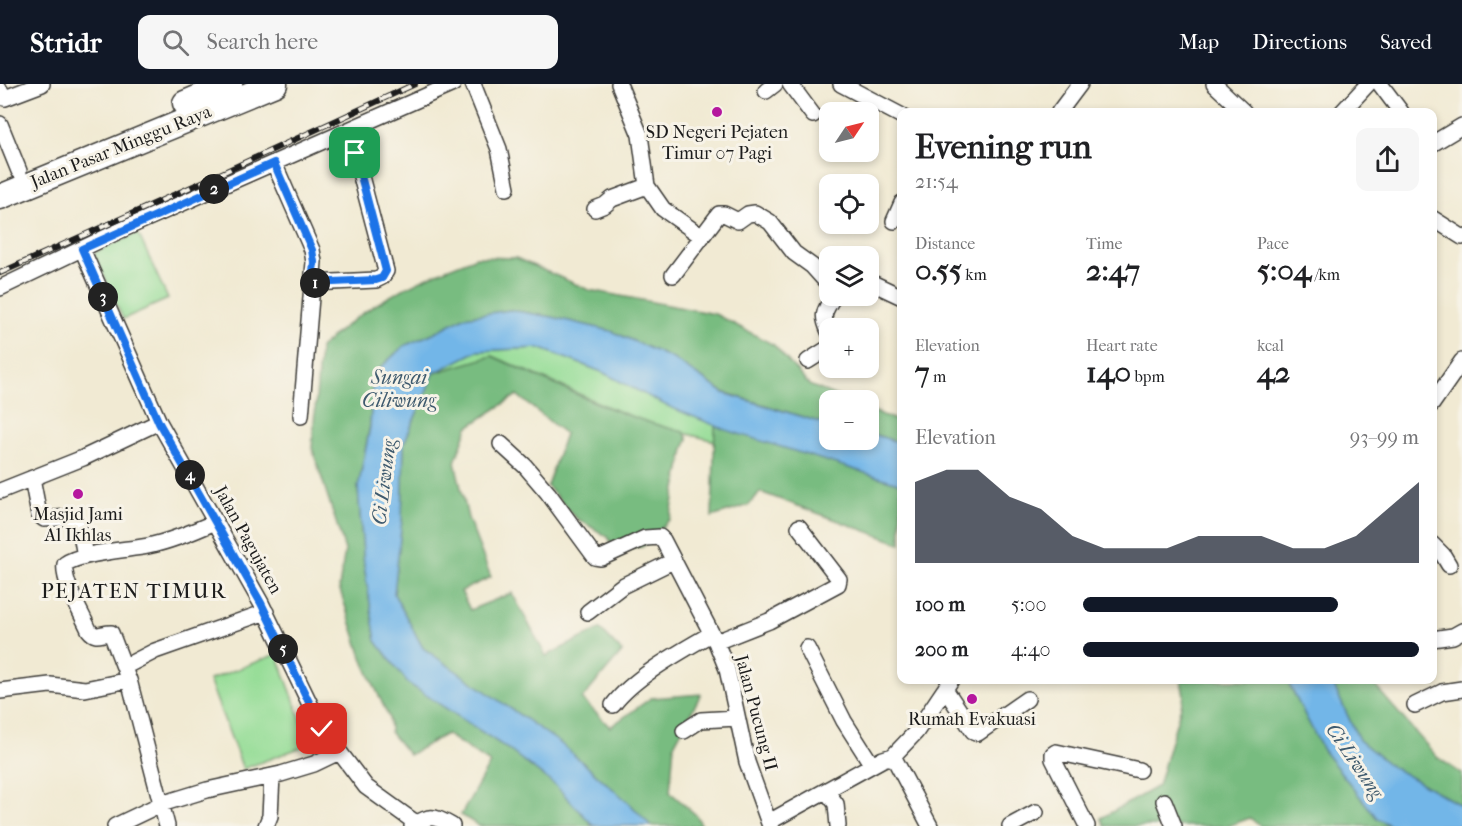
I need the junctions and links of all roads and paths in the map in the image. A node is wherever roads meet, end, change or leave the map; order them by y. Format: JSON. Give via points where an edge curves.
{"nodes":[{"id":1,"x":42,"y":84,"type":"edge"},
{"id":2,"x":230,"y":84,"type":"edge"},
{"id":3,"x":275,"y":84,"type":"edge"},
{"id":4,"x":453,"y":84,"type":"edge"},
{"id":5,"x":474,"y":84,"type":"edge"},
{"id":6,"x":619,"y":84,"type":"edge"},
{"id":7,"x":790,"y":84,"type":"edge"},
{"id":8,"x":841,"y":84,"type":"edge"},
{"id":9,"x":1080,"y":84,"type":"edge"},
{"id":10,"x":1214,"y":84,"type":"edge"},
{"id":11,"x":1368,"y":84,"type":"edge"},
{"id":12,"x":1380,"y":84,"type":"edge"},
{"id":13,"x":3,"y":94,"type":"edge"},
{"id":14,"x":1062,"y":108,"type":"edge"},
{"id":15,"x":1240,"y":108,"type":"edge"},
{"id":16,"x":1346,"y":108,"type":"edge"},
{"id":17,"x":1398,"y":108,"type":"edge"},
{"id":18,"x":897,"y":113,"type":"edge"},
{"id":19,"x":813,"y":115,"type":"dead end"},
{"id":20,"x":0,"y":124,"type":"edge"},
{"id":21,"x":1462,"y":126,"type":"edge"},
{"id":22,"x":349,"y":131,"type":"junction"},
{"id":23,"x":1437,"y":141,"type":"edge"},
{"id":24,"x":274,"y":163,"type":"junction"},
{"id":25,"x":10,"y":176,"type":"edge"},
{"id":26,"x":647,"y":186,"type":"junction"},
{"id":27,"x":507,"y":188,"type":"dead end"},
{"id":28,"x":0,"y":197,"type":"edge"},
{"id":29,"x":594,"y":209,"type":"dead end"},
{"id":30,"x":897,"y":214,"type":"edge"},
{"id":31,"x":894,"y":221,"type":"dead end"},
{"id":32,"x":1437,"y":221,"type":"edge"},
{"id":33,"x":700,"y":236,"type":"junction"},
{"id":34,"x":1462,"y":237,"type":"edge"},
{"id":35,"x":82,"y":249,"type":"junction"},
{"id":36,"x":819,"y":274,"type":"edge"},
{"id":37,"x":673,"y":275,"type":"dead end"},
{"id":38,"x":312,"y":283,"type":"junction"},
{"id":39,"x":879,"y":286,"type":"edge"},
{"id":40,"x":0,"y":288,"type":"edge"},
{"id":41,"x":897,"y":295,"type":"edge"},
{"id":42,"x":819,"y":354,"type":"edge"},
{"id":43,"x":808,"y":361,"type":"dead end"},
{"id":44,"x":1462,"y":361,"type":"edge"},
{"id":45,"x":1437,"y":397,"type":"edge"},
{"id":46,"x":301,"y":416,"type":"dead end"},
{"id":47,"x":159,"y":423,"type":"junction"},
{"id":48,"x":501,"y":444,"type":"dead end"},
{"id":49,"x":32,"y":478,"type":"junction"},
{"id":50,"x":0,"y":491,"type":"edge"},
{"id":51,"x":215,"y":522,"type":"junction"},
{"id":52,"x":799,"y":527,"type":"dead end"},
{"id":53,"x":1437,"y":549,"type":"edge"},
{"id":54,"x":85,"y":556,"type":"junction"},
{"id":55,"x":673,"y":561,"type":"junction"},
{"id":56,"x":1449,"y":565,"type":"dead end"},
{"id":57,"x":266,"y":612,"type":"junction"},
{"id":58,"x":588,"y":612,"type":"dead end"},
{"id":59,"x":1462,"y":631,"type":"edge"},
{"id":60,"x":714,"y":638,"type":"junction"},
{"id":61,"x":1437,"y":638,"type":"edge"},
{"id":62,"x":807,"y":648,"type":"dead end"},
{"id":63,"x":126,"y":674,"type":"junction"},
{"id":64,"x":948,"y":684,"type":"edge"},
{"id":65,"x":1462,"y":689,"type":"edge"},
{"id":66,"x":0,"y":691,"type":"edge"},
{"id":67,"x":1027,"y":699,"type":"dead end"},
{"id":68,"x":613,"y":705,"type":"dead end"},
{"id":69,"x":1415,"y":705,"type":"dead end"},
{"id":70,"x":737,"y":718,"type":"junction"},
{"id":71,"x":684,"y":731,"type":"dead end"},
{"id":72,"x":339,"y":752,"type":"junction"},
{"id":73,"x":893,"y":756,"type":"junction"},
{"id":74,"x":872,"y":765,"type":"junction"},
{"id":75,"x":1139,"y":770,"type":"dead end"},
{"id":76,"x":272,"y":776,"type":"junction"},
{"id":77,"x":827,"y":792,"type":"junction"},
{"id":78,"x":1164,"y":801,"type":"dead end"},
{"id":79,"x":161,"y":804,"type":"junction"},
{"id":80,"x":1036,"y":812,"type":"dead end"},
{"id":81,"x":770,"y":824,"type":"edge"},
{"id":82,"x":414,"y":825,"type":"edge"},
{"id":83,"x":115,"y":826,"type":"edge"},
{"id":84,"x":167,"y":826,"type":"edge"},
{"id":85,"x":266,"y":826,"type":"edge"},
{"id":86,"x":452,"y":826,"type":"edge"},
{"id":87,"x":838,"y":826,"type":"edge"},
{"id":88,"x":930,"y":826,"type":"edge"},
{"id":89,"x":1010,"y":826,"type":"edge"},
{"id":90,"x":1087,"y":826,"type":"edge"},
{"id":91,"x":1174,"y":826,"type":"edge"}],
"edges":[{"from":1,"to":13,"type":"street"},
{"from":2,"to":25,"type":"main road","name":"Jalan Pasar Minggu Raya"},
{"from":3,"to":28,"type":"main road","name":"Jalan Pasar Minggu Raya"},
{"from":4,"to":22,"type":"street"},
{"from":5,"to":27,"type":"street","via":[[499,149]]},
{"from":6,"to":26,"type":"street","via":[[640,135]]},
{"from":7,"to":19,"type":"street"},
{"from":8,"to":18,"type":"street"},
{"from":9,"to":14,"type":"street"},
{"from":10,"to":15,"type":"street"},
{"from":11,"to":16,"type":"street"},
{"from":12,"to":17,"type":"street"},
{"from":20,"to":25,"type":"street"},
{"from":21,"to":23,"type":"street"},
{"from":22,"to":24,"type":"street"},
{"from":22,"to":38,"type":"street","via":[[386,271],[376,280]]},
{"from":24,"to":35,"type":"street"},
{"from":24,"to":38,"type":"street","via":[[312,250]]},
{"from":26,"to":29,"type":"street"},
{"from":26,"to":33,"type":"street","via":[[663,209]]},
{"from":30,"to":31,"type":"street"},
{"from":32,"to":34,"type":"street"},
{"from":33,"to":36,"type":"street","via":[[719,214],[738,221],[755,213],[770,222],[789,247]]},
{"from":33,"to":37,"type":"street"},
{"from":35,"to":40,"type":"street"},
{"from":35,"to":47,"type":"street","name":"Jalan Pagujaten"},
{"from":38,"to":46,"type":"street"},
{"from":39,"to":41,"type":"street"},
{"from":42,"to":43,"type":"street"},
{"from":44,"to":45,"type":"street"},
{"from":47,"to":49,"type":"street"},
{"from":47,"to":51,"type":"street","name":"Jalan Pagujaten"},
{"from":48,"to":55,"type":"street","name":"Jalan Pucung II","via":[[548,493],[595,557],[602,558],[641,539],[660,537]]},
{"from":49,"to":50,"type":"street"},
{"from":49,"to":54,"type":"street","via":[[39,515],[44,519],[73,518]]},
{"from":51,"to":54,"type":"street","via":[[150,546]]},
{"from":51,"to":57,"type":"street","name":"Jalan Pagujaten"},
{"from":52,"to":60,"type":"street","via":[[839,579],[838,584],[769,621]]},
{"from":53,"to":56,"type":"street"},
{"from":54,"to":63,"type":"street","via":[[65,564],[68,581],[92,634],[110,632],[113,636]]},
{"from":55,"to":58,"type":"street","via":[[622,586]]},
{"from":55,"to":60,"type":"street","name":"Jalan Pucung II"},
{"from":57,"to":63,"type":"street","via":[[155,651]]},
{"from":57,"to":72,"type":"street","name":"Jalan Pagujaten","via":[[322,729]]},
{"from":59,"to":61,"type":"street"},
{"from":60,"to":68,"type":"street","via":[[671,657],[622,693]]},
{"from":60,"to":70,"type":"street","name":"Jalan Pucung II","via":[[727,669]]},
{"from":62,"to":74,"type":"street","via":[[843,721]]},
{"from":63,"to":66,"type":"street","via":[[85,689],[50,685]]},
{"from":63,"to":79,"type":"street"},
{"from":64,"to":67,"type":"street","via":[[973,731],[978,733]]},
{"from":64,"to":73,"type":"street"},
{"from":65,"to":69,"type":"street","via":[[1442,692]]},
{"from":70,"to":71,"type":"street","via":[[701,720]]},
{"from":70,"to":81,"type":"street","name":"Jalan Pucung II","via":[[747,762]]},
{"from":72,"to":76,"type":"street"},
{"from":72,"to":82,"type":"street","name":"Jalan Pagujaten","via":[[372,793]]},
{"from":73,"to":74,"type":"street","name":"Jalan Pucung II"},
{"from":73,"to":88,"type":"street"},
{"from":74,"to":77,"type":"street","name":"Jalan Pucung II"},
{"from":75,"to":90,"type":"street","via":[[1053,754]]},
{"from":76,"to":79,"type":"street"},
{"from":76,"to":85,"type":"street","via":[[271,810]]},
{"from":77,"to":81,"type":"street","name":"Jalan Pucung II"},
{"from":77,"to":87,"type":"street","via":[[836,804]]},
{"from":78,"to":91,"type":"street"},
{"from":79,"to":83,"type":"street"},
{"from":79,"to":84,"type":"street"},
{"from":80,"to":89,"type":"street"},
{"from":82,"to":86,"type":"street","via":[[433,817]]}]}
